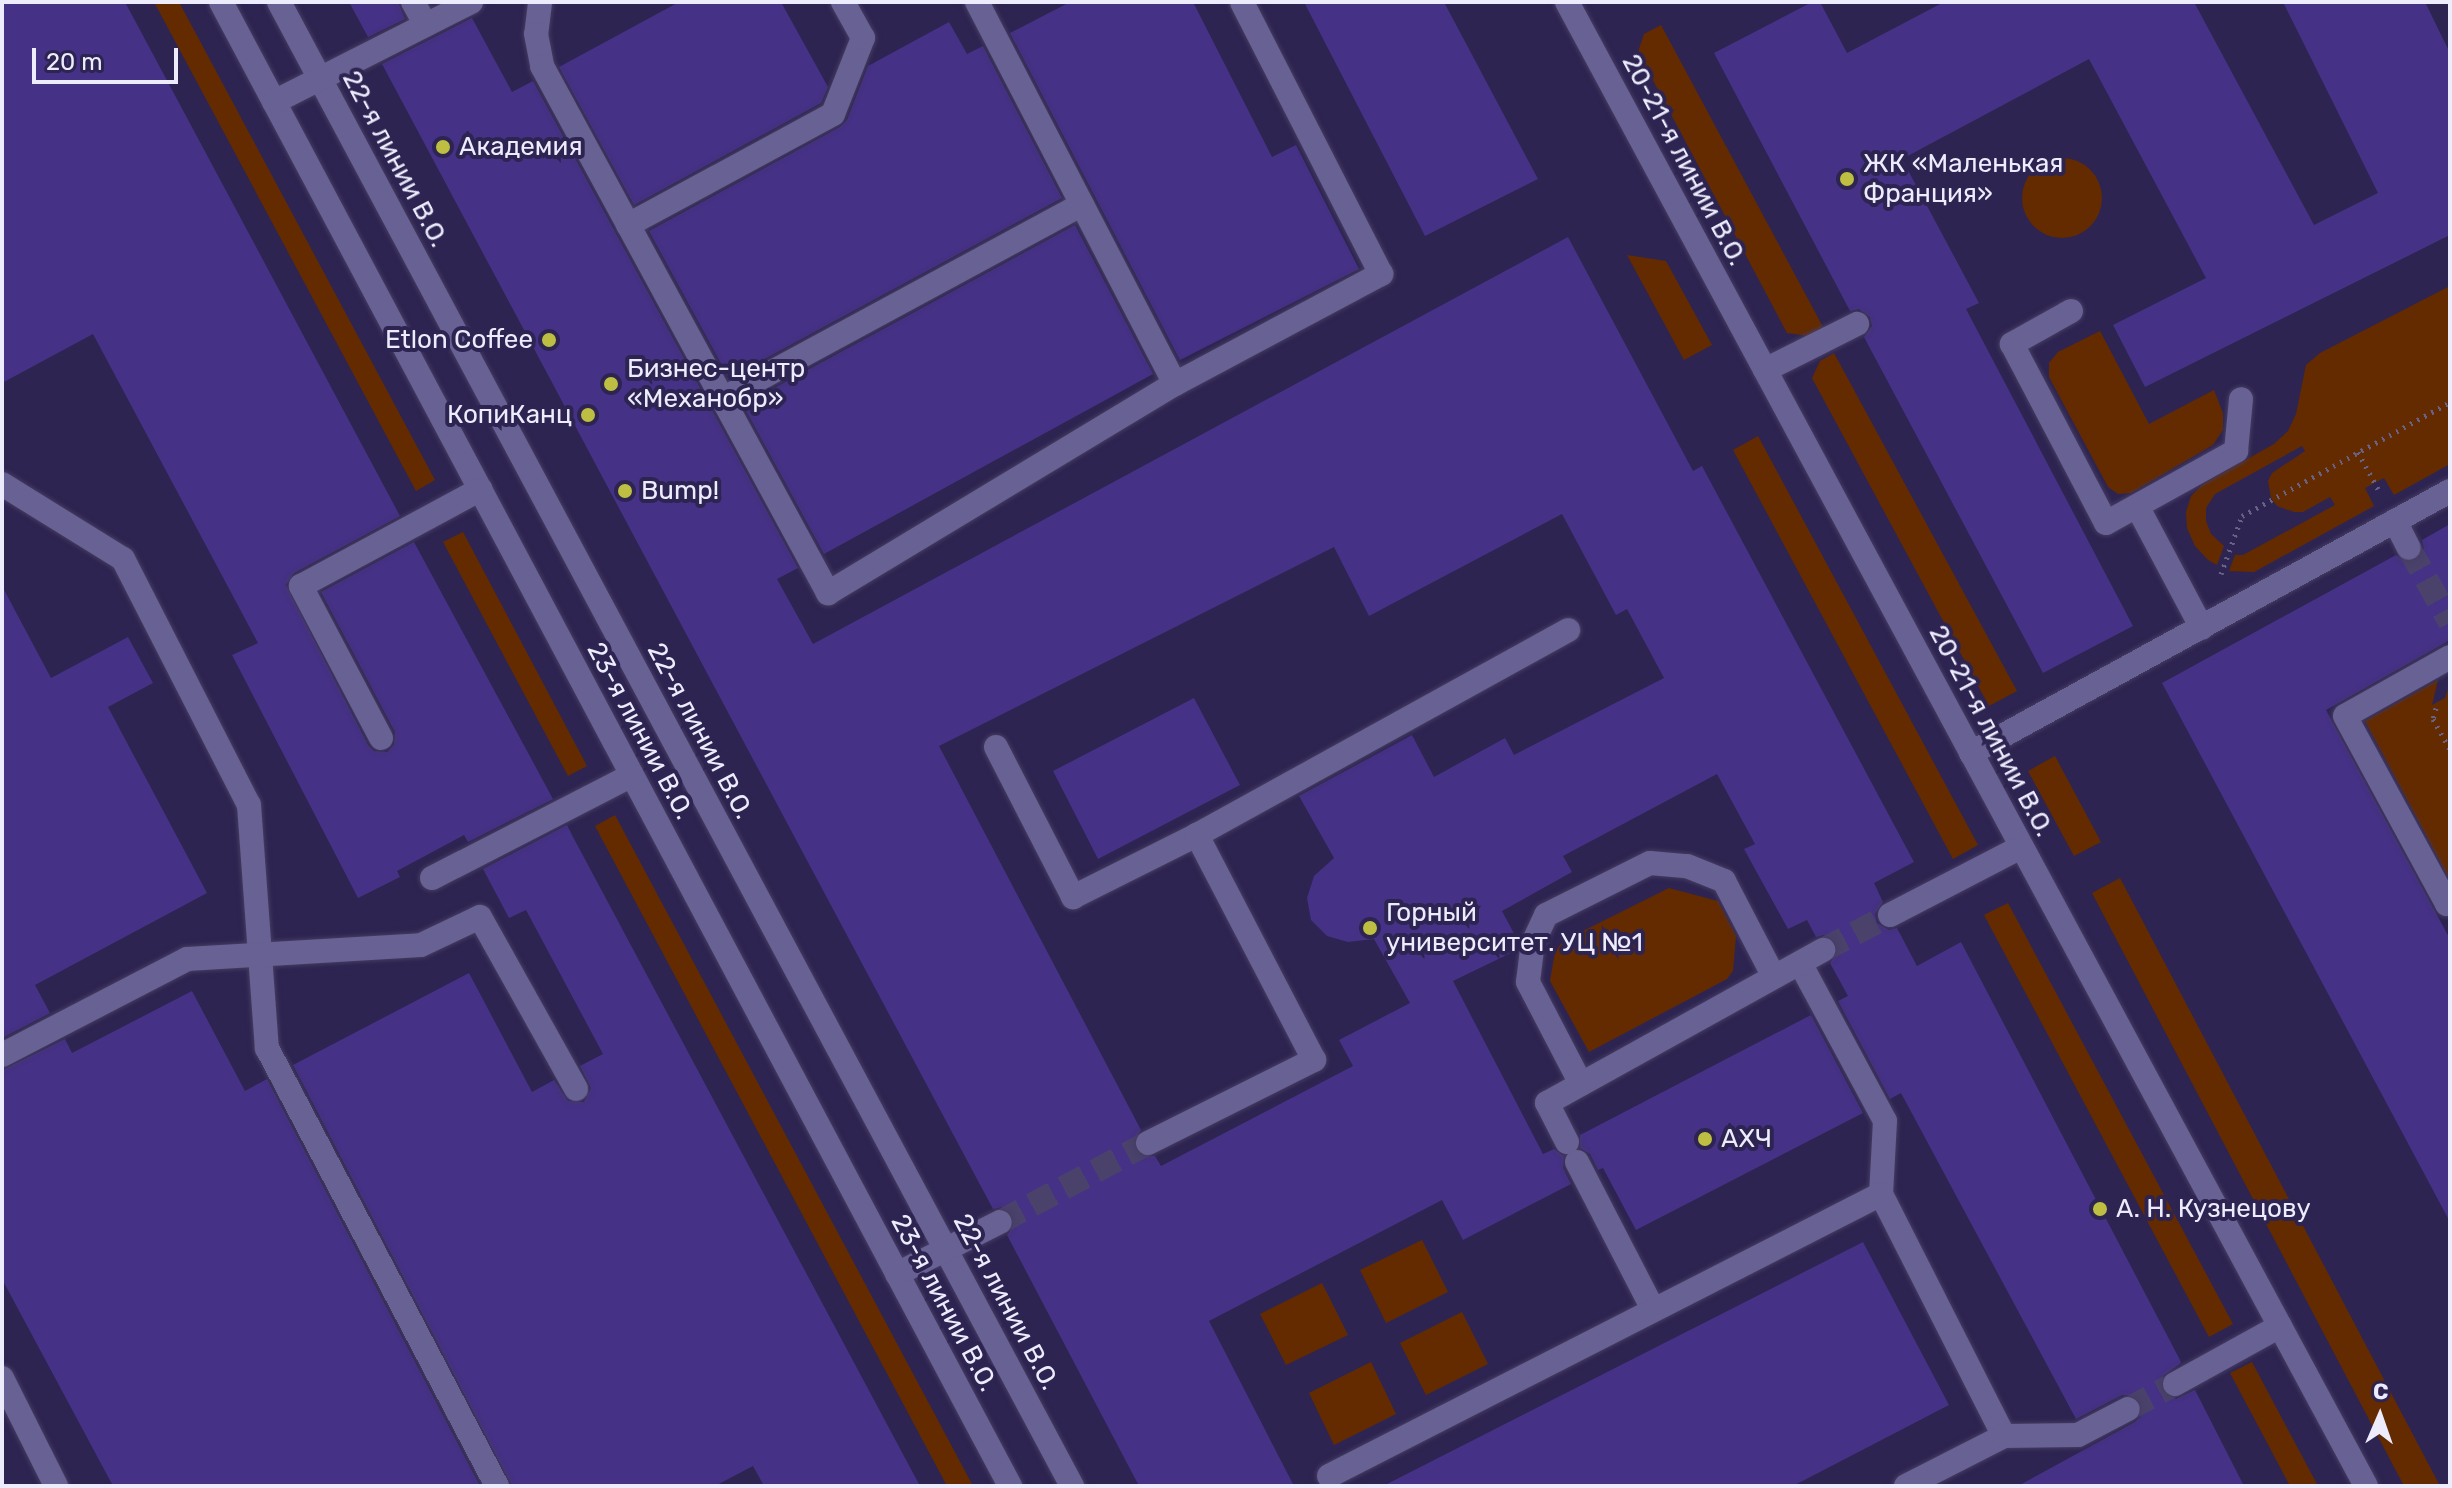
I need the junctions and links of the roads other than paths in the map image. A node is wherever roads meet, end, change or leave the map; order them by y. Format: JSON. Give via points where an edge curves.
{"nodes":[{"id":1,"x":221,"y":2,"type":"edge"},
{"id":2,"x":279,"y":2,"type":"edge"},
{"id":3,"x":413,"y":2,"type":"edge"},
{"id":4,"x":471,"y":2,"type":"edge"},
{"id":5,"x":538,"y":2,"type":"edge"},
{"id":6,"x":564,"y":2,"type":"edge"},
{"id":7,"x":843,"y":2,"type":"edge"},
{"id":8,"x":977,"y":2,"type":"edge"},
{"id":9,"x":1242,"y":2,"type":"edge"},
{"id":10,"x":1567,"y":2,"type":"edge"},
{"id":11,"x":426,"y":25,"type":"junction"},
{"id":12,"x":320,"y":78,"type":"junction"},
{"id":13,"x":274,"y":102,"type":"junction"},
{"id":14,"x":1082,"y":204,"type":"junction"},
{"id":15,"x":628,"y":225,"type":"junction"},
{"id":16,"x":2071,"y":311,"type":"dead end"},
{"id":17,"x":1857,"y":324,"type":"dead end"},
{"id":18,"x":1765,"y":370,"type":"junction"},
{"id":19,"x":1175,"y":384,"type":"junction"},
{"id":20,"x":722,"y":399,"type":"junction"},
{"id":21,"x":2241,"y":399,"type":"dead end"},
{"id":22,"x":2,"y":484,"type":"edge"},
{"id":23,"x":481,"y":489,"type":"junction"},
{"id":24,"x":2450,"y":491,"type":"edge"},
{"id":25,"x":2137,"y":506,"type":"junction"},
{"id":26,"x":2395,"y":521,"type":"junction"},
{"id":27,"x":2409,"y":548,"type":"tunnel mouth"},
{"id":28,"x":2202,"y":628,"type":"junction"},
{"id":29,"x":1568,"y":630,"type":"dead end"},
{"id":30,"x":2450,"y":657,"type":"edge"},
{"id":31,"x":381,"y":738,"type":"dead end"},
{"id":32,"x":996,"y":747,"type":"dead end"},
{"id":33,"x":1971,"y":753,"type":"junction"},
{"id":34,"x":632,"y":775,"type":"junction"},
{"id":35,"x":1197,"y":835,"type":"junction"},
{"id":36,"x":2021,"y":847,"type":"junction"},
{"id":37,"x":432,"y":878,"type":"dead end"},
{"id":38,"x":2450,"y":902,"type":"edge"},
{"id":39,"x":1890,"y":915,"type":"tunnel mouth"},
{"id":40,"x":1823,"y":950,"type":"tunnel mouth"},
{"id":41,"x":260,"y":954,"type":"junction"},
{"id":42,"x":1800,"y":963,"type":"junction"},
{"id":43,"x":1774,"y":977,"type":"junction"},
{"id":44,"x":2,"y":1055,"type":"edge"},
{"id":45,"x":1581,"y":1084,"type":"junction"},
{"id":46,"x":576,"y":1089,"type":"dead end"},
{"id":47,"x":1148,"y":1143,"type":"tunnel mouth"},
{"id":48,"x":1881,"y":1194,"type":"junction"},
{"id":49,"x":1000,"y":1222,"type":"tunnel mouth"},
{"id":50,"x":946,"y":1249,"type":"junction"},
{"id":51,"x":897,"y":1274,"type":"junction"},
{"id":52,"x":1653,"y":1309,"type":"junction"},
{"id":53,"x":2280,"y":1326,"type":"junction"},
{"id":54,"x":2,"y":1378,"type":"edge"},
{"id":55,"x":2175,"y":1384,"type":"tunnel mouth"},
{"id":56,"x":2128,"y":1409,"type":"tunnel mouth"},
{"id":57,"x":2004,"y":1436,"type":"junction"},
{"id":58,"x":1329,"y":1476,"type":"dead end"},
{"id":59,"x":1936,"y":1479,"type":"edge"},
{"id":60,"x":56,"y":1486,"type":"edge"},
{"id":61,"x":497,"y":1486,"type":"edge"},
{"id":62,"x":1010,"y":1486,"type":"edge"},
{"id":63,"x":1072,"y":1486,"type":"edge"},
{"id":64,"x":1906,"y":1486,"type":"edge"},
{"id":65,"x":2366,"y":1486,"type":"edge"}],
"edges":[{"from":1,"to":13,"type":"street","name":"23-я линии В.О."},
{"from":2,"to":12,"type":"street","name":"22-я линии В.О."},
{"from":3,"to":11,"type":"street"},
{"from":4,"to":11,"type":"street"},
{"from":5,"to":6,"type":"street"},
{"from":5,"to":15,"type":"street","via":[[542,66]]},
{"from":7,"to":15,"type":"street","via":[[863,38],[833,114]]},
{"from":8,"to":14,"type":"street"},
{"from":9,"to":19,"type":"street","via":[[1381,274]]},
{"from":10,"to":18,"type":"street","name":"20-21-я линии В.О."},
{"from":11,"to":12,"type":"street"},
{"from":12,"to":13,"type":"street"},
{"from":12,"to":50,"type":"street","name":"22-я линии В.О."},
{"from":13,"to":23,"type":"street","name":"23-я линии В.О."},
{"from":14,"to":19,"type":"street"},
{"from":14,"to":20,"type":"street"},
{"from":15,"to":20,"type":"street"},
{"from":16,"to":25,"type":"street","via":[[2012,344],[2106,523]]},
{"from":17,"to":18,"type":"street"},
{"from":18,"to":33,"type":"street","name":"20-21-я линии В.О."},
{"from":19,"to":20,"type":"street","via":[[828,593]]},
{"from":21,"to":25,"type":"street","via":[[2236,451]]},
{"from":22,"to":41,"type":"street","via":[[123,559],[249,805]]},
{"from":23,"to":31,"type":"street","via":[[301,586]]},
{"from":23,"to":34,"type":"street","name":"23-я линии В.О."},
{"from":24,"to":26,"type":"street"},
{"from":25,"to":28,"type":"street"},
{"from":26,"to":27,"type":"street"},
{"from":26,"to":28,"type":"street"},
{"from":28,"to":33,"type":"street"},
{"from":29,"to":35,"type":"street"},
{"from":30,"to":38,"type":"street","via":[[2345,716]]},
{"from":32,"to":35,"type":"street","via":[[1073,897]]},
{"from":33,"to":36,"type":"street","name":"20-21-я линии В.О."},
{"from":34,"to":37,"type":"street"},
{"from":34,"to":51,"type":"street","name":"23-я линии В.О."},
{"from":35,"to":47,"type":"street","via":[[1314,1060]]},
{"from":36,"to":39,"type":"street"},
{"from":36,"to":53,"type":"street","name":"20-21-я линии В.О."},
{"from":40,"to":42,"type":"street"},
{"from":41,"to":44,"type":"street","via":[[187,959]]},
{"from":41,"to":46,"type":"street","via":[[421,945],[480,917]]},
{"from":41,"to":61,"type":"street","via":[[267,1048]]},
{"from":42,"to":43,"type":"street"},
{"from":42,"to":48,"type":"street","via":[[1885,1121]]},
{"from":43,"to":45,"type":"street"},
{"from":43,"to":45,"type":"street","via":[[1724,881],[1687,866],[1650,863],[1546,915],[1533,943],[1528,982]]},
{"from":45,"to":52,"type":"street","via":[[1547,1103]]},
{"from":48,"to":52,"type":"street"},
{"from":48,"to":57,"type":"street"},
{"from":49,"to":50,"type":"street"},
{"from":50,"to":51,"type":"street"},
{"from":50,"to":63,"type":"street","name":"22-я линии В.О."},
{"from":51,"to":62,"type":"street","name":"23-я линии В.О."},
{"from":52,"to":58,"type":"street"},
{"from":53,"to":55,"type":"street"},
{"from":53,"to":65,"type":"street","name":"20-21-я линии В.О."},
{"from":54,"to":60,"type":"street"},
{"from":56,"to":57,"type":"street","via":[[2078,1435]]},
{"from":57,"to":59,"type":"street"},
{"from":59,"to":64,"type":"street"}]}
